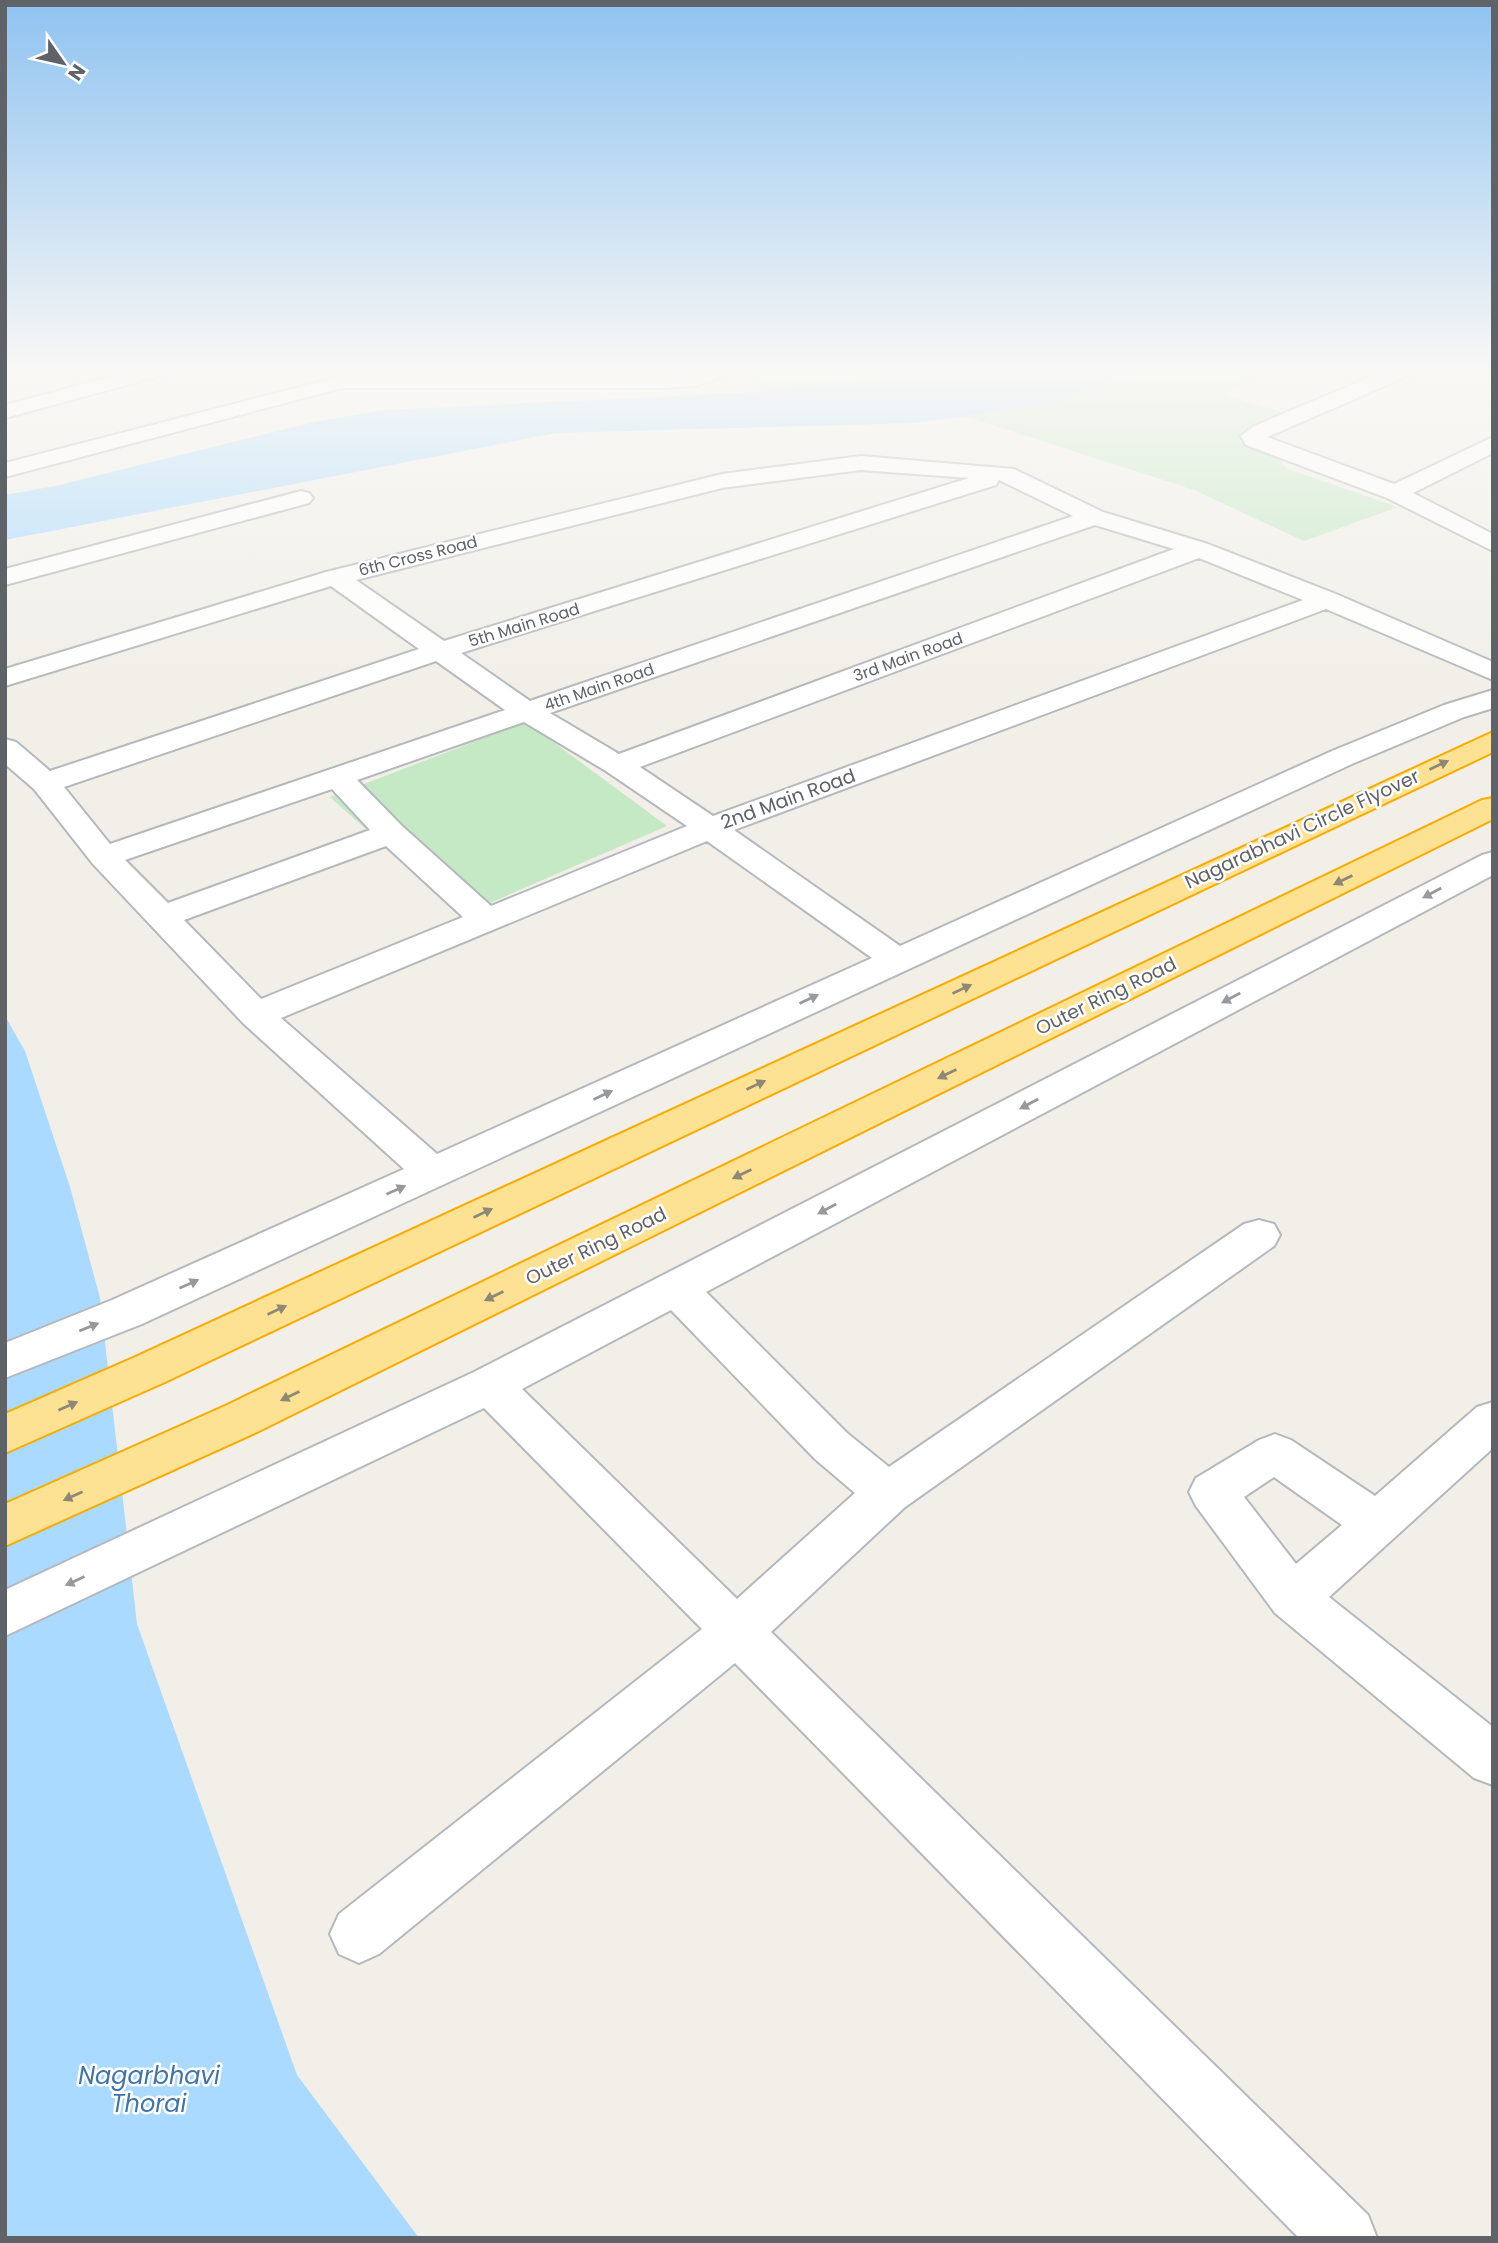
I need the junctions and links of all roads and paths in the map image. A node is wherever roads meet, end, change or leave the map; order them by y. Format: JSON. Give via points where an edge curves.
{"nodes":[{"id":1,"x":755,"y":477,"type":"edge"},
{"id":2,"x":997,"y":477,"type":"edge"},
{"id":3,"x":1011,"y":477,"type":"edge"},
{"id":4,"x":1352,"y":477,"type":"edge"},
{"id":5,"x":1428,"y":477,"type":"edge"},
{"id":6,"x":1395,"y":493,"type":"junction"},
{"id":7,"x":301,"y":498,"type":"dead end"},
{"id":8,"x":1094,"y":517,"type":"junction"},
{"id":9,"x":1493,"y":544,"type":"edge"},
{"id":10,"x":1199,"y":550,"type":"junction"},
{"id":11,"x":5,"y":577,"type":"edge"},
{"id":12,"x":335,"y":577,"type":"junction"},
{"id":13,"x":1327,"y":600,"type":"junction"},
{"id":14,"x":439,"y":651,"type":"junction"},
{"id":15,"x":1493,"y":672,"type":"edge"},
{"id":16,"x":5,"y":678,"type":"edge"},
{"id":17,"x":1493,"y":699,"type":"edge"},
{"id":18,"x":527,"y":712,"type":"junction"},
{"id":19,"x":1493,"y":741,"type":"edge"},
{"id":20,"x":5,"y":748,"type":"edge"},
{"id":21,"x":617,"y":765,"type":"junction"},
{"id":22,"x":338,"y":778,"type":"junction"},
{"id":23,"x":45,"y":783,"type":"junction"},
{"id":24,"x":1493,"y":807,"type":"edge"},
{"id":25,"x":710,"y":828,"type":"junction"},
{"id":26,"x":391,"y":832,"type":"junction"},
{"id":27,"x":104,"y":857,"type":"junction"},
{"id":28,"x":1493,"y":862,"type":"edge"},
{"id":29,"x":162,"y":917,"type":"junction"},
{"id":30,"x":486,"y":920,"type":"junction"},
{"id":31,"x":897,"y":959,"type":"junction"},
{"id":32,"x":256,"y":1015,"type":"junction"},
{"id":33,"x":434,"y":1173,"type":"junction"},
{"id":34,"x":1259,"y":1235,"type":"dead end"},
{"id":35,"x":676,"y":1288,"type":"junction"},
{"id":36,"x":5,"y":1361,"type":"edge"},
{"id":37,"x":490,"y":1385,"type":"junction"},
{"id":38,"x":1493,"y":1420,"type":"edge"},
{"id":39,"x":5,"y":1434,"type":"edge"},
{"id":40,"x":888,"y":1493,"type":"junction"},
{"id":41,"x":1377,"y":1523,"type":"junction"},
{"id":42,"x":5,"y":1526,"type":"edge"},
{"id":43,"x":1293,"y":1598,"type":"junction"},
{"id":44,"x":5,"y":1614,"type":"edge"},
{"id":45,"x":736,"y":1632,"type":"junction"},
{"id":46,"x":1493,"y":1760,"type":"edge"},
{"id":47,"x":359,"y":1934,"type":"dead end"},
{"id":48,"x":1345,"y":2238,"type":"edge"}],
"edges":[{"from":1,"to":12,"type":"street","name":"6th Cross Road","via":[[722,481]]},
{"from":2,"to":14,"type":"street","name":"5th Main Road"},
{"from":3,"to":8,"type":"street"},
{"from":4,"to":6,"type":"street"},
{"from":5,"to":6,"type":"street"},
{"from":6,"to":9,"type":"street"},
{"from":7,"to":11,"type":"street"},
{"from":8,"to":10,"type":"street"},
{"from":8,"to":18,"type":"street","name":"4th Main Road"},
{"from":10,"to":13,"type":"street"},
{"from":10,"to":21,"type":"street","name":"3rd Main Road"},
{"from":12,"to":14,"type":"street"},
{"from":12,"to":16,"type":"street","name":"6th Cross Road"},
{"from":13,"to":15,"type":"street"},
{"from":13,"to":25,"type":"street","name":"2nd Main Road"},
{"from":14,"to":18,"type":"street"},
{"from":14,"to":23,"type":"street","name":"5th Main Road"},
{"from":17,"to":31,"type":"street","via":[[1343,757]]},
{"from":18,"to":21,"type":"street"},
{"from":18,"to":22,"type":"street","name":"4th Main Road"},
{"from":39,"to":19,"type":"highway","name":"Nagarabhavi Circle Flyover","one_way":true},
{"from":20,"to":23,"type":"street"},
{"from":21,"to":25,"type":"street"},
{"from":22,"to":26,"type":"street"},
{"from":22,"to":27,"type":"street","name":"4th Main Road"},
{"from":23,"to":27,"type":"street"},
{"from":24,"to":42,"type":"highway","name":"Outer Ring Road","one_way":true,"via":[[291,1395]]},
{"from":25,"to":30,"type":"street","name":"2nd Main Road"},
{"from":25,"to":31,"type":"street"},
{"from":26,"to":29,"type":"street"},
{"from":26,"to":30,"type":"street"},
{"from":27,"to":29,"type":"street"},
{"from":28,"to":35,"type":"street","one_way":true},
{"from":29,"to":32,"type":"street"},
{"from":30,"to":32,"type":"street","name":"2nd Main Road"},
{"from":33,"to":31,"type":"street","one_way":true},
{"from":32,"to":33,"type":"street"},
{"from":36,"to":33,"type":"street","one_way":true,"via":[[127,1312]]},
{"from":34,"to":40,"type":"street"},
{"from":35,"to":37,"type":"street"},
{"from":35,"to":40,"type":"street","via":[[831,1446]]},
{"from":37,"to":44,"type":"street","one_way":true},
{"from":37,"to":45,"type":"street"},
{"from":38,"to":41,"type":"street"},
{"from":40,"to":45,"type":"street"},
{"from":41,"to":43,"type":"street"},
{"from":41,"to":43,"type":"street","via":[[1275,1453],[1213,1492]]},
{"from":43,"to":46,"type":"street"},
{"from":45,"to":47,"type":"street"},
{"from":45,"to":48,"type":"street"}]}
